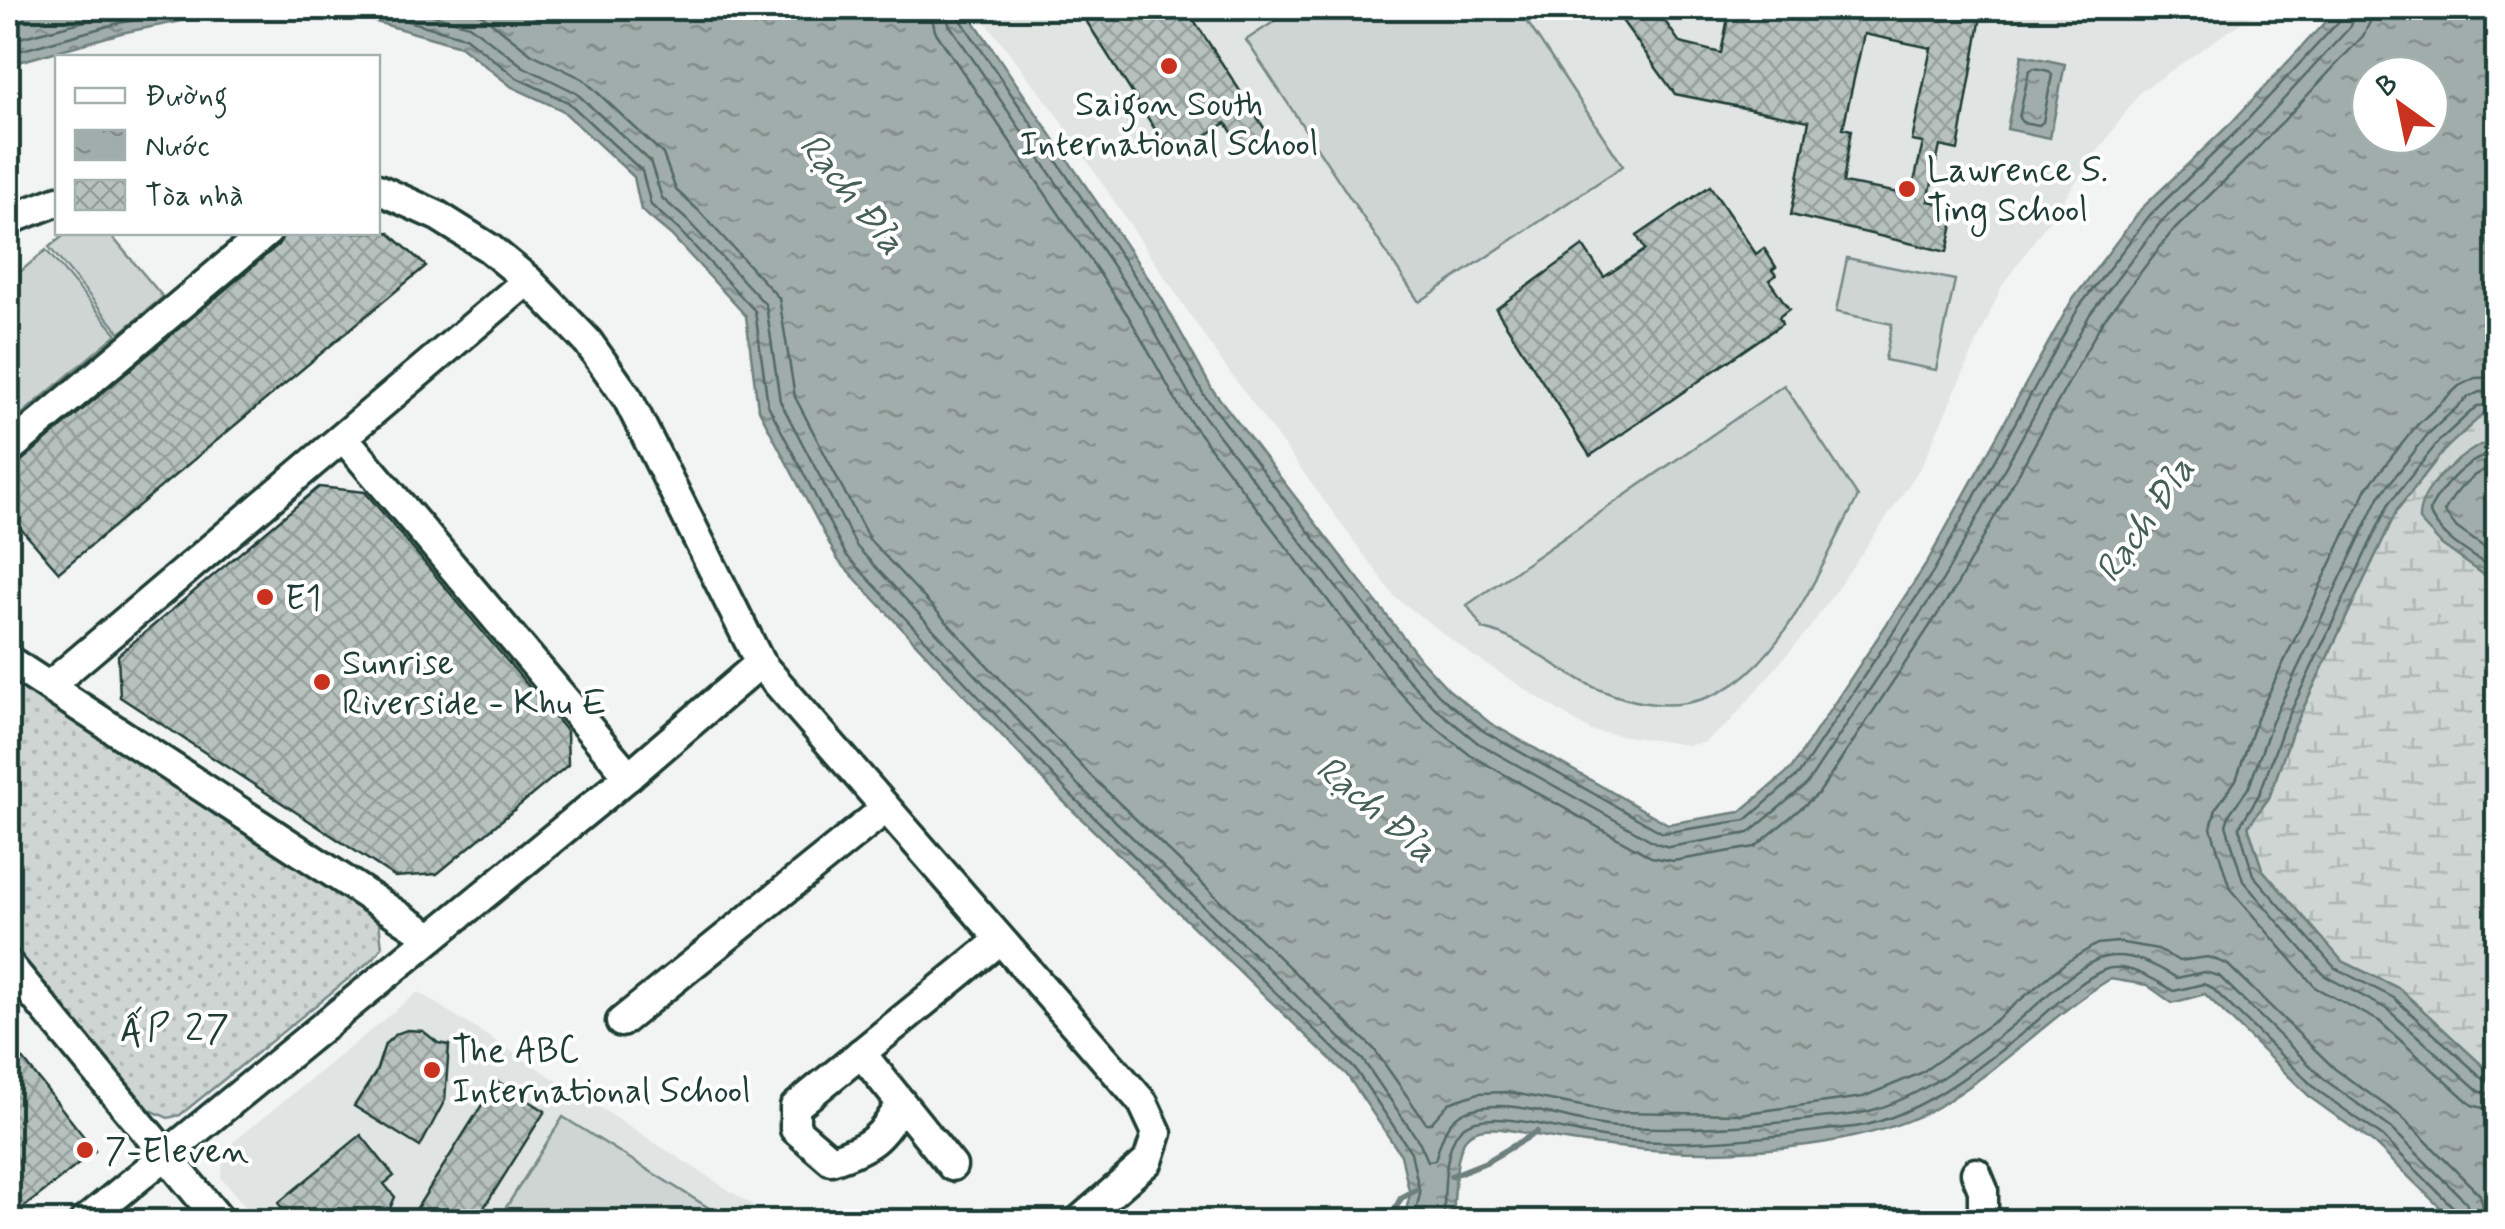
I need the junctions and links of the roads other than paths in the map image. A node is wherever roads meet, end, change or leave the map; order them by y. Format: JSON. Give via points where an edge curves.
{"nodes":[{"id":1,"x":380,"y":190,"type":"edge"},
{"id":2,"x":55,"y":202,"type":"edge"},
{"id":3,"x":8,"y":220,"type":"edge"},
{"id":4,"x":263,"y":235,"type":"edge"},
{"id":5,"x":528,"y":280,"type":"junction"},
{"id":6,"x":344,"y":438,"type":"junction"},
{"id":7,"x":8,"y":450,"type":"edge"},
{"id":8,"x":8,"y":660,"type":"edge"},
{"id":9,"x":760,"y":663,"type":"junction"},
{"id":10,"x":49,"y":686,"type":"junction"},
{"id":11,"x":629,"y":776,"type":"junction"},
{"id":12,"x":885,"y":809,"type":"junction"},
{"id":13,"x":431,"y":937,"type":"junction"},
{"id":14,"x":1000,"y":940,"type":"junction"},
{"id":15,"x":8,"y":964,"type":"edge"},
{"id":16,"x":622,"y":1022,"type":"dead end"},
{"id":17,"x":861,"y":1053,"type":"junction"},
{"id":18,"x":902,"y":1103,"type":"junction"},
{"id":19,"x":165,"y":1156,"type":"junction"},
{"id":20,"x":952,"y":1166,"type":"dead end"},
{"id":21,"x":1976,"y":1173,"type":"dead end"},
{"id":22,"x":84,"y":1222,"type":"edge"},
{"id":23,"x":220,"y":1222,"type":"edge"},
{"id":24,"x":1078,"y":1222,"type":"edge"},
{"id":25,"x":1983,"y":1222,"type":"edge"}],
"edges":[{"from":1,"to":5,"type":"street","via":[[438,216]]},
{"from":2,"to":3,"type":"street"},
{"from":4,"to":7,"type":"street"},
{"from":5,"to":6,"type":"street"},
{"from":5,"to":9,"type":"street","via":[[588,342],[628,399]]},
{"from":6,"to":10,"type":"street"},
{"from":6,"to":11,"type":"street"},
{"from":8,"to":10,"type":"street"},
{"from":9,"to":11,"type":"street"},
{"from":9,"to":12,"type":"street"},
{"from":10,"to":13,"type":"street"},
{"from":11,"to":13,"type":"street"},
{"from":12,"to":14,"type":"street"},
{"from":12,"to":16,"type":"street"},
{"from":13,"to":19,"type":"street"},
{"from":14,"to":17,"type":"street"},
{"from":14,"to":24,"type":"street","via":[[1143,1103],[1157,1133],[1148,1161]]},
{"from":15,"to":19,"type":"street"},
{"from":17,"to":18,"type":"street"},
{"from":17,"to":18,"type":"street","via":[[795,1107],[795,1130],[831,1160],[886,1132]]},
{"from":18,"to":20,"type":"street"},
{"from":19,"to":22,"type":"street"},
{"from":19,"to":23,"type":"street"},
{"from":21,"to":25,"type":"street","via":[[1984,1190]]}]}
